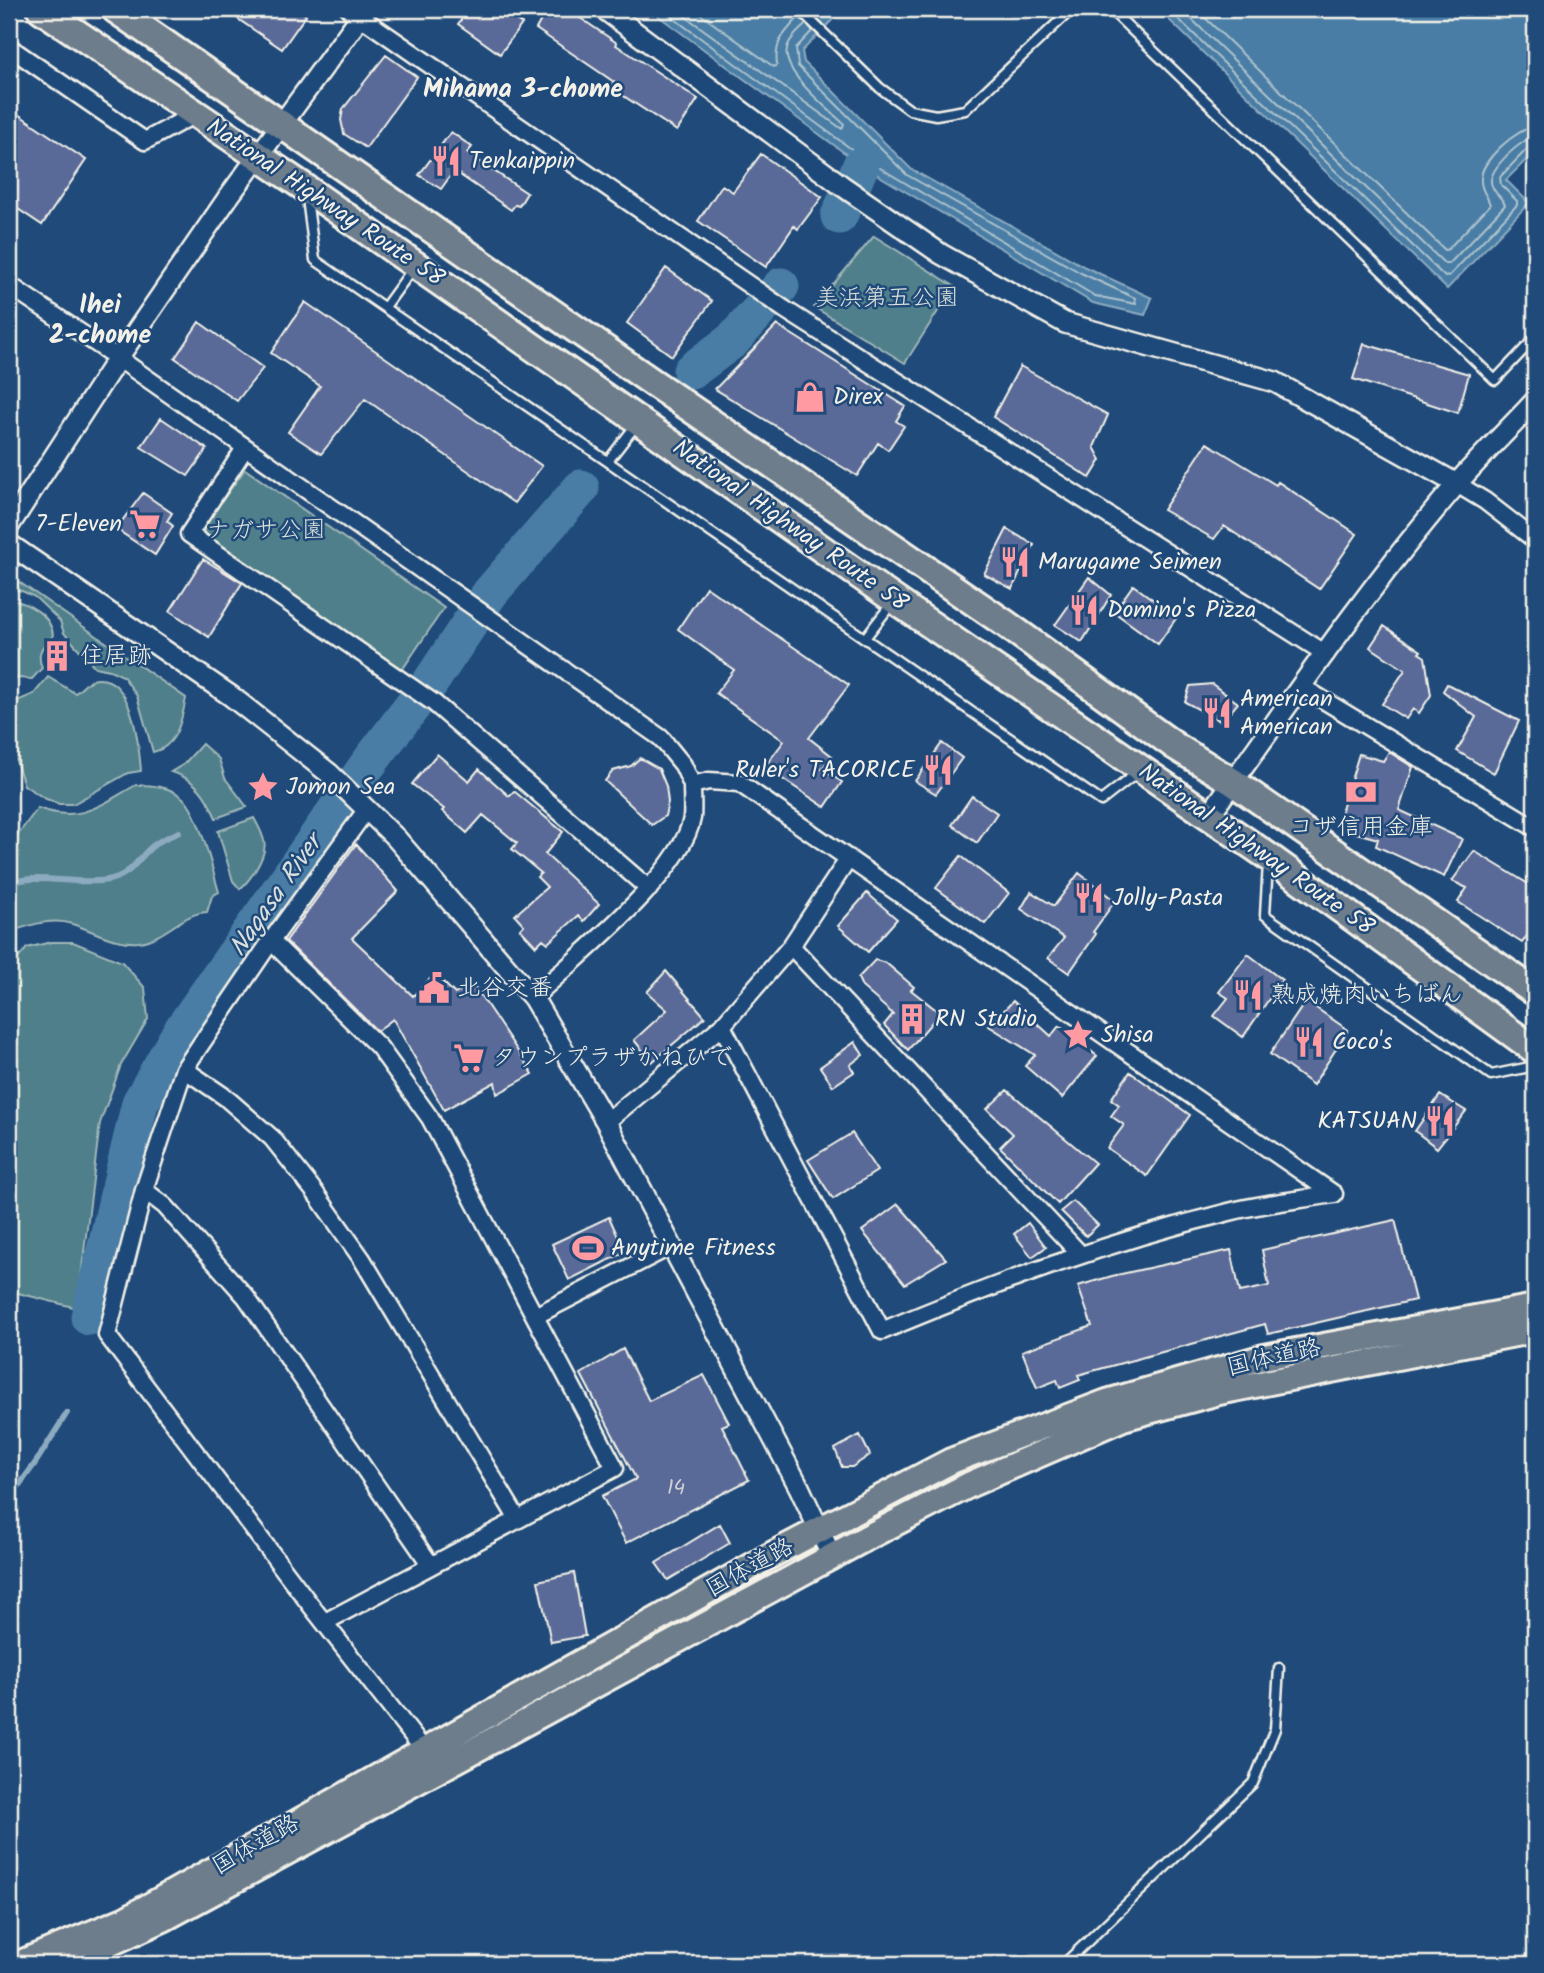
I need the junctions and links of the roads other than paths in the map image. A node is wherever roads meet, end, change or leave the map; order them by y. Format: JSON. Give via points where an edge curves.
{"nodes":[{"id":1,"x":41,"y":9,"type":"edge"},
{"id":2,"x":115,"y":9,"type":"edge"},
{"id":3,"x":604,"y":9,"type":"edge"},
{"id":4,"x":799,"y":9,"type":"edge"},
{"id":5,"x":1072,"y":9,"type":"edge"},
{"id":6,"x":1110,"y":9,"type":"edge"},
{"id":7,"x":358,"y":11,"type":"edge"},
{"id":8,"x":9,"y":47,"type":"edge"},
{"id":9,"x":195,"y":114,"type":"junction"},
{"id":10,"x":281,"y":124,"type":"junction"},
{"id":11,"x":258,"y":157,"type":"junction"},
{"id":12,"x":305,"y":188,"type":"junction"},
{"id":13,"x":416,"y":264,"type":"junction"},
{"id":14,"x":9,"y":285,"type":"edge"},
{"id":15,"x":385,"y":307,"type":"junction"},
{"id":16,"x":1535,"y":338,"type":"edge"},
{"id":17,"x":118,"y":358,"type":"junction"},
{"id":18,"x":1535,"y":401,"type":"edge"},
{"id":19,"x":640,"y":420,"type":"junction"},
{"id":20,"x":245,"y":448,"type":"junction"},
{"id":21,"x":608,"y":461,"type":"junction"},
{"id":22,"x":1457,"y":484,"type":"junction"},
{"id":23,"x":9,"y":526,"type":"edge"},
{"id":24,"x":1535,"y":540,"type":"edge"},
{"id":25,"x":9,"y":544,"type":"edge"},
{"id":26,"x":895,"y":600,"type":"junction"},
{"id":27,"x":865,"y":638,"type":"junction"},
{"id":28,"x":1326,"y":654,"type":"junction"},
{"id":29,"x":1302,"y":687,"type":"junction"},
{"id":30,"x":1140,"y":770,"type":"junction"},
{"id":31,"x":1233,"y":782,"type":"junction"},
{"id":32,"x":692,"y":785,"type":"junction"},
{"id":33,"x":366,"y":809,"type":"junction"},
{"id":34,"x":1209,"y":817,"type":"junction"},
{"id":35,"x":1535,"y":828,"type":"edge"},
{"id":36,"x":1269,"y":857,"type":"junction"},
{"id":37,"x":849,"y":858,"type":"junction"},
{"id":38,"x":649,"y":890,"type":"junction"},
{"id":39,"x":271,"y":941,"type":"junction"},
{"id":40,"x":791,"y":946,"type":"junction"},
{"id":41,"x":1535,"y":992,"type":"edge"},
{"id":42,"x":533,"y":998,"type":"junction"},
{"id":43,"x":722,"y":1026,"type":"junction"},
{"id":44,"x":1535,"y":1050,"type":"edge"},
{"id":45,"x":1535,"y":1066,"type":"edge"},
{"id":46,"x":184,"y":1069,"type":"junction"},
{"id":47,"x":606,"y":1122,"type":"junction"},
{"id":48,"x":144,"y":1190,"type":"junction"},
{"id":49,"x":671,"y":1246,"type":"junction"},
{"id":50,"x":1080,"y":1254,"type":"junction"},
{"id":51,"x":1535,"y":1307,"type":"edge"},
{"id":52,"x":535,"y":1316,"type":"junction"},
{"id":53,"x":1535,"y":1330,"type":"edge"},
{"id":54,"x":517,"y":1518,"type":"junction"},
{"id":55,"x":818,"y":1530,"type":"junction"},
{"id":56,"x":832,"y":1557,"type":"junction"},
{"id":57,"x":430,"y":1564,"type":"junction"},
{"id":58,"x":325,"y":1622,"type":"junction"},
{"id":59,"x":1279,"y":1668,"type":"dead end"},
{"id":60,"x":424,"y":1750,"type":"junction"},
{"id":61,"x":18,"y":1964,"type":"edge"},
{"id":62,"x":65,"y":1964,"type":"edge"},
{"id":63,"x":1064,"y":1964,"type":"edge"}],
"edges":[{"from":1,"to":9,"type":"highway","name":"National Highway Route 58"},
{"from":2,"to":10,"type":"highway","name":"National Highway Route 58"},
{"from":3,"to":22,"type":"street","via":[[942,254],[1065,323],[1275,382]]},
{"from":4,"to":5,"type":"lane","via":[[880,88],[910,110],[936,115],[965,110]]},
{"from":6,"to":16,"type":"lane","via":[[1495,380]]},
{"from":7,"to":10,"type":"street"},
{"from":7,"to":28,"type":"street","via":[[784,309]]},
{"from":8,"to":9,"type":"street","via":[[145,141]]},
{"from":9,"to":11,"type":"highway","name":"National Highway Route 58"},
{"from":10,"to":11,"type":"street"},
{"from":10,"to":31,"type":"highway","name":"National Highway Route 58"},
{"from":11,"to":12,"type":"highway","name":"National Highway Route 58"},
{"from":11,"to":17,"type":"street"},
{"from":12,"to":13,"type":"highway","name":"National Highway Route 58"},
{"from":12,"to":15,"type":"lane","via":[[315,260]]},
{"from":13,"to":15,"type":"lane"},
{"from":13,"to":19,"type":"highway","name":"National Highway Route 58"},
{"from":14,"to":17,"type":"street"},
{"from":15,"to":21,"type":"lane"},
{"from":17,"to":20,"type":"street"},
{"from":17,"to":23,"type":"street"},
{"from":18,"to":22,"type":"street"},
{"from":19,"to":21,"type":"lane"},
{"from":19,"to":26,"type":"highway","name":"National Highway Route 58"},
{"from":20,"to":32,"type":"street","via":[[661,738]]},
{"from":20,"to":38,"type":"street","via":[[189,534],[434,703]]},
{"from":21,"to":27,"type":"lane"},
{"from":22,"to":24,"type":"street"},
{"from":22,"to":28,"type":"street"},
{"from":25,"to":33,"type":"street","via":[[230,696],[331,775]]},
{"from":26,"to":27,"type":"lane"},
{"from":26,"to":30,"type":"highway","name":"National Highway Route 58"},
{"from":27,"to":30,"type":"lane","via":[[1101,801]]},
{"from":28,"to":29,"type":"street"},
{"from":29,"to":31,"type":"street"},
{"from":29,"to":35,"type":"street"},
{"from":30,"to":34,"type":"highway","name":"National Highway Route 58"},
{"from":31,"to":34,"type":"street"},
{"from":31,"to":41,"type":"highway","name":"National Highway Route 58"},
{"from":32,"to":37,"type":"street","via":[[739,783]]},
{"from":32,"to":38,"type":"street","via":[[692,819],[680,848]]},
{"from":33,"to":39,"type":"street"},
{"from":33,"to":42,"type":"street"},
{"from":34,"to":36,"type":"highway","name":"National Highway Route 58"},
{"from":36,"to":44,"type":"highway","name":"National Highway Route 58"},
{"from":36,"to":45,"type":"lane","via":[[1265,915],[1490,1075]]},
{"from":37,"to":40,"type":"street"},
{"from":37,"to":50,"type":"street","via":[[1334,1194],[1232,1211]]},
{"from":38,"to":42,"type":"street"},
{"from":39,"to":46,"type":"street"},
{"from":39,"to":52,"type":"street","via":[[379,1047],[430,1118]]},
{"from":40,"to":43,"type":"street"},
{"from":40,"to":50,"type":"street"},
{"from":42,"to":47,"type":"street"},
{"from":43,"to":47,"type":"street"},
{"from":43,"to":50,"type":"street","via":[[882,1331]]},
{"from":46,"to":48,"type":"street"},
{"from":46,"to":54,"type":"street","via":[[272,1138],[314,1191],[362,1259]]},
{"from":47,"to":49,"type":"street"},
{"from":48,"to":57,"type":"street","via":[[165,1206],[246,1297]]},
{"from":48,"to":58,"type":"street","via":[[107,1335]]},
{"from":49,"to":52,"type":"street"},
{"from":49,"to":55,"type":"street"},
{"from":51,"to":55,"type":"main road","name":"国体道路","via":[[1264,1357],[1107,1402],[951,1461]]},
{"from":52,"to":54,"type":"street","via":[[615,1468]]},
{"from":53,"to":56,"type":"main road","name":"国体道路","via":[[1219,1392],[1123,1418],[971,1484]]},
{"from":54,"to":57,"type":"street"},
{"from":55,"to":56,"type":"street"},
{"from":55,"to":60,"type":"main road","name":"国体道路"},
{"from":56,"to":62,"type":"main road","name":"国体道路","via":[[164,1918]]},
{"from":57,"to":58,"type":"street"},
{"from":58,"to":60,"type":"street"},
{"from":59,"to":63,"type":"lane","via":[[1275,1729],[1253,1783]]},
{"from":60,"to":61,"type":"main road","name":"国体道路","via":[[126,1919]]}]}
